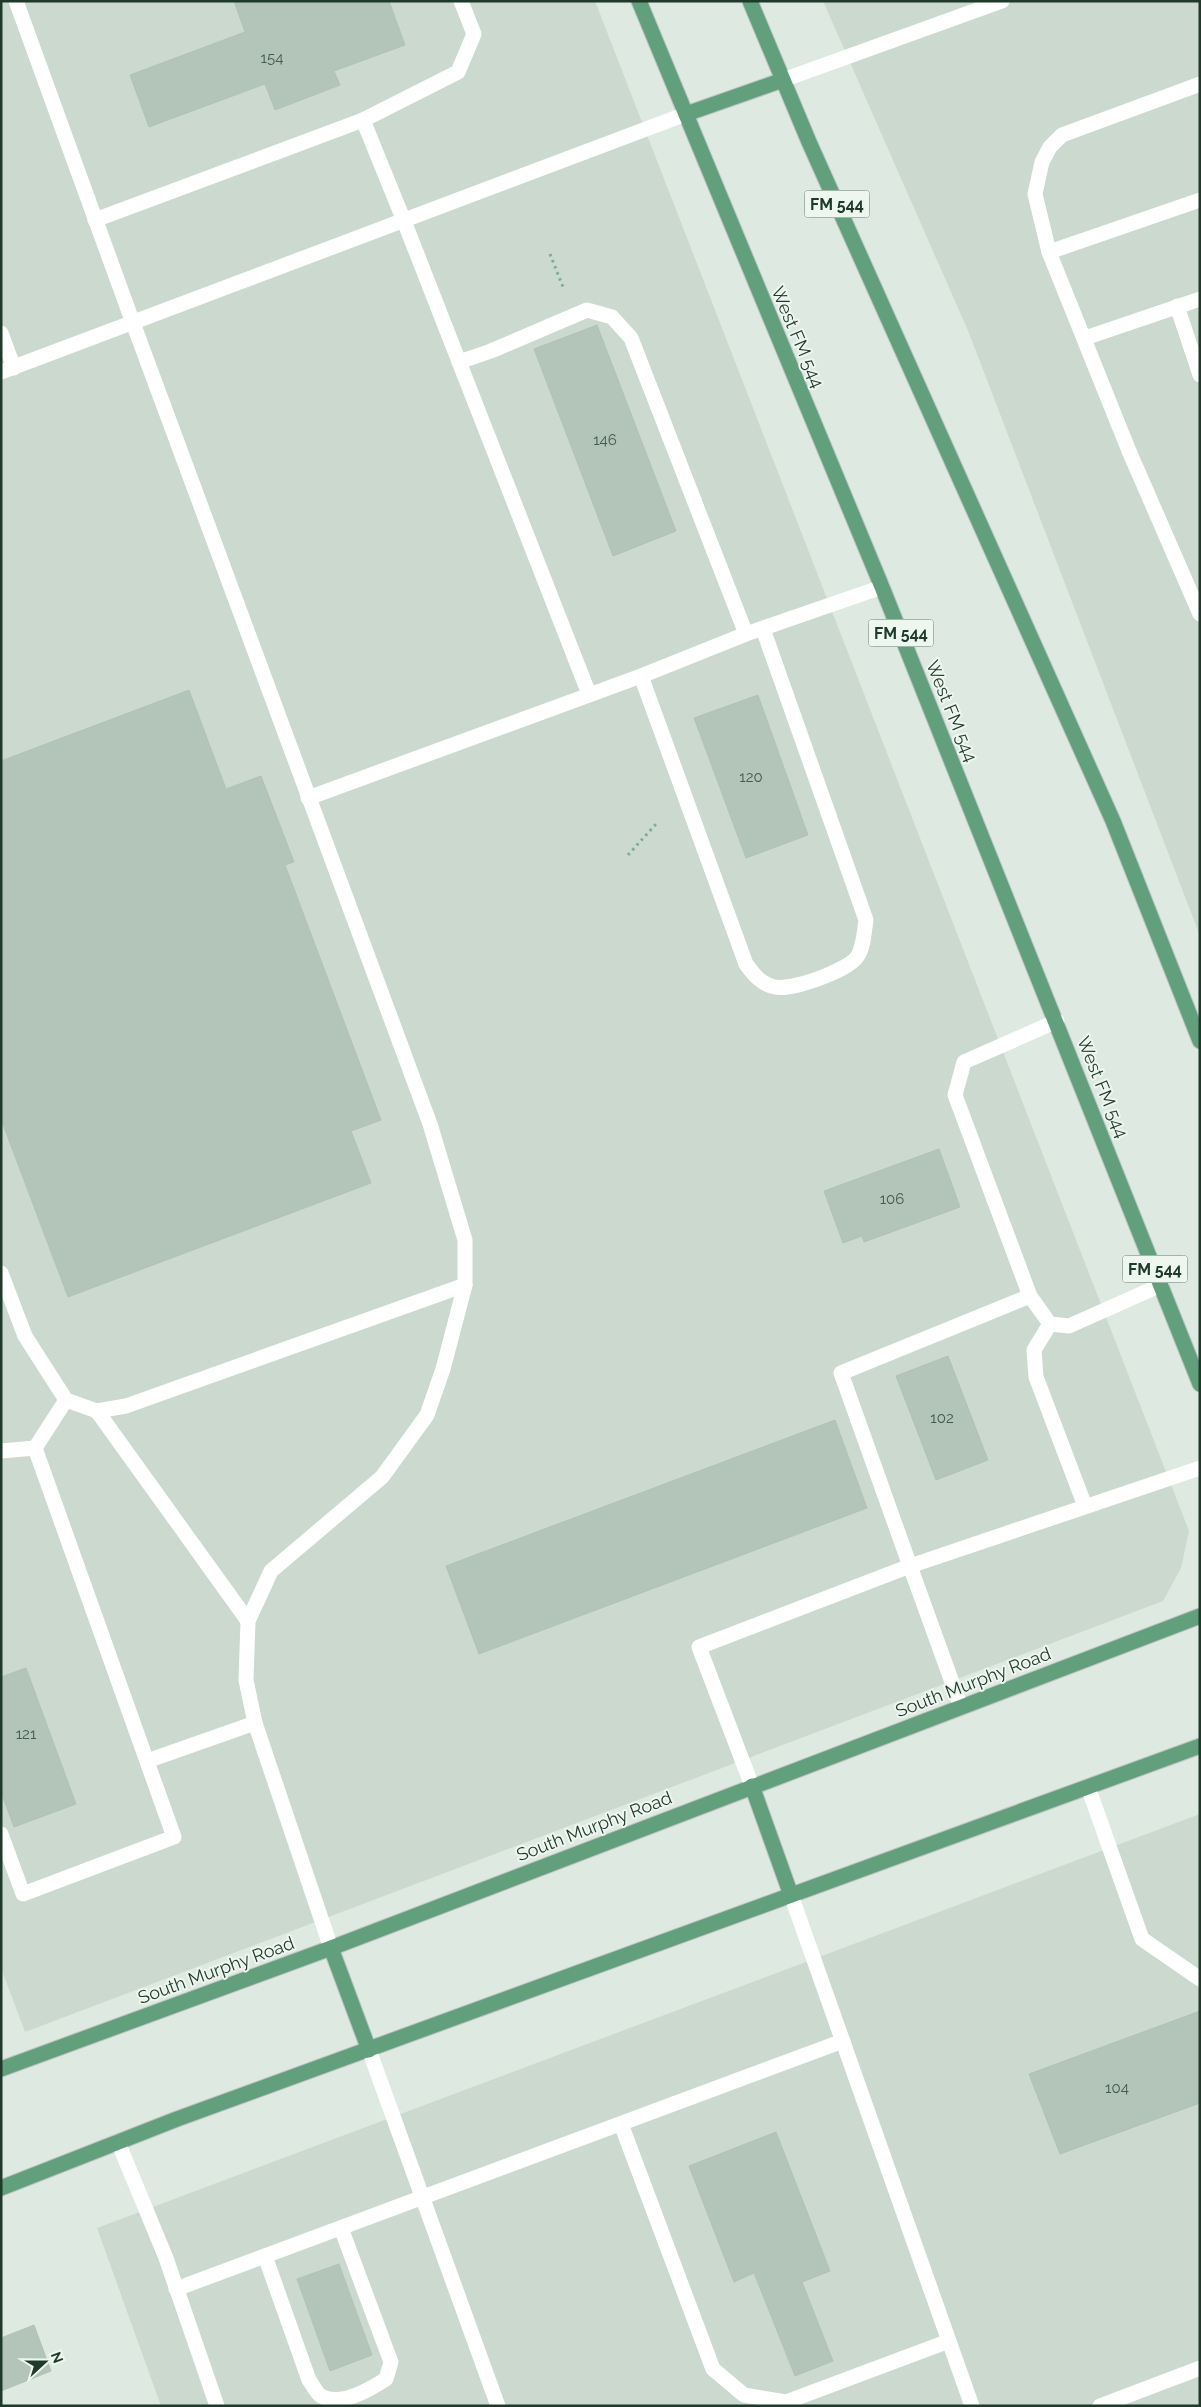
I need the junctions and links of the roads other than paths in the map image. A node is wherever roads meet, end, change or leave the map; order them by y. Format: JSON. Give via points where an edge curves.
{"nodes":[{"id":1,"x":16,"y":1,"type":"edge"},
{"id":2,"x":461,"y":1,"type":"edge"},
{"id":3,"x":639,"y":1,"type":"edge"},
{"id":4,"x":750,"y":1,"type":"edge"},
{"id":5,"x":1002,"y":1,"type":"edge"},
{"id":6,"x":783,"y":80,"type":"junction"},
{"id":7,"x":1200,"y":84,"type":"edge"},
{"id":8,"x":686,"y":114,"type":"junction"},
{"id":9,"x":362,"y":120,"type":"junction"},
{"id":10,"x":1200,"y":200,"type":"edge"},
{"id":11,"x":95,"y":220,"type":"junction"},
{"id":12,"x":404,"y":221,"type":"junction"},
{"id":13,"x":1050,"y":252,"type":"junction"},
{"id":14,"x":1200,"y":299,"type":"edge"},
{"id":15,"x":1177,"y":306,"type":"junction"},
{"id":16,"x":133,"y":323,"type":"junction"},
{"id":17,"x":1,"y":333,"type":"edge"},
{"id":18,"x":1085,"y":338,"type":"junction"},
{"id":19,"x":459,"y":362,"type":"junction"},
{"id":20,"x":8,"y":370,"type":"edge"},
{"id":21,"x":1200,"y":375,"type":"edge"},
{"id":22,"x":882,"y":587,"type":"junction"},
{"id":23,"x":1200,"y":614,"type":"edge"},
{"id":24,"x":763,"y":629,"type":"junction"},
{"id":25,"x":746,"y":634,"type":"junction"},
{"id":26,"x":642,"y":676,"type":"junction"},
{"id":27,"x":589,"y":694,"type":"junction"},
{"id":28,"x":308,"y":798,"type":"junction"},
{"id":29,"x":1057,"y":1021,"type":"junction"},
{"id":30,"x":1200,"y":1041,"type":"edge"},
{"id":31,"x":1,"y":1273,"type":"edge"},
{"id":32,"x":465,"y":1285,"type":"junction"},
{"id":33,"x":1161,"y":1286,"type":"junction"},
{"id":34,"x":1030,"y":1296,"type":"junction"},
{"id":35,"x":1050,"y":1324,"type":"junction"},
{"id":36,"x":1200,"y":1384,"type":"edge"},
{"id":37,"x":66,"y":1400,"type":"junction"},
{"id":38,"x":97,"y":1411,"type":"junction"},
{"id":39,"x":35,"y":1448,"type":"junction"},
{"id":40,"x":1,"y":1452,"type":"edge"},
{"id":41,"x":1200,"y":1468,"type":"edge"},
{"id":42,"x":1085,"y":1506,"type":"junction"},
{"id":43,"x":910,"y":1566,"type":"junction"},
{"id":44,"x":1200,"y":1616,"type":"edge"},
{"id":45,"x":248,"y":1622,"type":"junction"},
{"id":46,"x":961,"y":1707,"type":"junction"},
{"id":47,"x":255,"y":1723,"type":"junction"},
{"id":48,"x":1200,"y":1746,"type":"edge"},
{"id":49,"x":147,"y":1761,"type":"junction"},
{"id":50,"x":752,"y":1786,"type":"junction"},
{"id":51,"x":1088,"y":1786,"type":"junction"},
{"id":52,"x":1,"y":1834,"type":"edge"},
{"id":53,"x":791,"y":1895,"type":"junction"},
{"id":54,"x":331,"y":1948,"type":"junction"},
{"id":55,"x":1200,"y":1979,"type":"edge"},
{"id":56,"x":843,"y":2041,"type":"junction"},
{"id":57,"x":369,"y":2050,"type":"junction"},
{"id":58,"x":1,"y":2069,"type":"edge"},
{"id":59,"x":621,"y":2124,"type":"junction"},
{"id":60,"x":118,"y":2142,"type":"junction"},
{"id":61,"x":1,"y":2188,"type":"edge"},
{"id":62,"x":423,"y":2198,"type":"junction"},
{"id":63,"x":341,"y":2228,"type":"junction"},
{"id":64,"x":264,"y":2256,"type":"junction"},
{"id":65,"x":176,"y":2289,"type":"junction"},
{"id":66,"x":949,"y":2341,"type":"junction"},
{"id":67,"x":1200,"y":2368,"type":"edge"},
{"id":68,"x":217,"y":2406,"type":"edge"},
{"id":69,"x":498,"y":2406,"type":"edge"},
{"id":70,"x":972,"y":2406,"type":"edge"},
{"id":71,"x":1100,"y":2406,"type":"edge"}],
"edges":[{"from":1,"to":11,"type":"lane"},
{"from":2,"to":9,"type":"lane","via":[[474,34],[458,72]]},
{"from":3,"to":8,"type":"main road","name":"West FM 544","number":"FM 544"},
{"from":4,"to":6,"type":"main road","number":"FM 544"},
{"from":5,"to":6,"type":"lane"},
{"from":6,"to":8,"type":"main road"},
{"from":6,"to":30,"type":"main road","number":"FM 544","via":[[1113,821]]},
{"from":7,"to":13,"type":"lane","via":[[1062,135],[1050,147],[1042,162],[1035,194]]},
{"from":8,"to":12,"type":"lane"},
{"from":8,"to":22,"type":"main road","name":"West FM 544","number":"FM 544"},
{"from":9,"to":11,"type":"lane"},
{"from":9,"to":12,"type":"lane"},
{"from":10,"to":13,"type":"lane"},
{"from":11,"to":16,"type":"lane"},
{"from":12,"to":16,"type":"lane"},
{"from":12,"to":19,"type":"lane"},
{"from":13,"to":18,"type":"lane"},
{"from":14,"to":15,"type":"lane"},
{"from":15,"to":18,"type":"lane"},
{"from":15,"to":21,"type":"lane"},
{"from":16,"to":20,"type":"lane"},
{"from":16,"to":28,"type":"lane"},
{"from":17,"to":20,"type":"lane"},
{"from":18,"to":23,"type":"lane","via":[[1129,451]]},
{"from":19,"to":25,"type":"lane","via":[[587,310],[612,317],[631,338]]},
{"from":19,"to":27,"type":"lane"},
{"from":22,"to":24,"type":"lane"},
{"from":22,"to":29,"type":"main road","name":"West FM 544","number":"FM 544"},
{"from":24,"to":25,"type":"lane"},
{"from":24,"to":26,"type":"lane","via":[[866,920],[857,958],[839,970],[786,989],[760,981],[746,964]]},
{"from":25,"to":26,"type":"lane"},
{"from":26,"to":27,"type":"lane"},
{"from":27,"to":28,"type":"lane"},
{"from":28,"to":32,"type":"lane","via":[[430,1124],[465,1240]]},
{"from":29,"to":33,"type":"main road","name":"West FM 544","number":"FM 544"},
{"from":29,"to":34,"type":"lane","via":[[964,1062],[955,1095]]},
{"from":31,"to":37,"type":"lane","via":[[25,1336]]},
{"from":32,"to":38,"type":"lane","via":[[126,1406]]},
{"from":32,"to":45,"type":"lane","via":[[443,1370],[427,1415],[382,1477],[271,1571]]},
{"from":33,"to":35,"type":"lane","via":[[1070,1326]]},
{"from":33,"to":36,"type":"main road","name":"West FM 544","number":"FM 544"},
{"from":34,"to":35,"type":"lane"},
{"from":34,"to":43,"type":"lane","via":[[841,1373]]},
{"from":35,"to":42,"type":"lane","via":[[1034,1350],[1036,1377]]},
{"from":37,"to":38,"type":"lane"},
{"from":37,"to":39,"type":"lane"},
{"from":38,"to":45,"type":"lane"},
{"from":39,"to":40,"type":"lane"},
{"from":39,"to":49,"type":"lane"},
{"from":41,"to":42,"type":"lane"},
{"from":42,"to":43,"type":"lane"},
{"from":43,"to":46,"type":"lane"},
{"from":43,"to":50,"type":"lane","via":[[699,1647]]},
{"from":44,"to":46,"type":"main road","name":"South Murphy Road"},
{"from":45,"to":47,"type":"lane","via":[[246,1680]]},
{"from":46,"to":50,"type":"main road","name":"South Murphy Road"},
{"from":47,"to":49,"type":"lane"},
{"from":47,"to":54,"type":"lane"},
{"from":48,"to":51,"type":"main road"},
{"from":49,"to":52,"type":"lane","via":[[174,1837],[23,1894]]},
{"from":50,"to":53,"type":"main road"},
{"from":50,"to":54,"type":"main road","name":"South Murphy Road"},
{"from":51,"to":53,"type":"main road"},
{"from":51,"to":55,"type":"lane","via":[[1142,1939]]},
{"from":53,"to":56,"type":"lane"},
{"from":53,"to":57,"type":"main road"},
{"from":54,"to":57,"type":"main road"},
{"from":54,"to":58,"type":"main road","name":"South Murphy Road"},
{"from":56,"to":59,"type":"lane"},
{"from":56,"to":66,"type":"lane"},
{"from":57,"to":60,"type":"main road"},
{"from":57,"to":62,"type":"lane"},
{"from":59,"to":62,"type":"lane"},
{"from":59,"to":66,"type":"lane","via":[[713,2369],[744,2395],[786,2402]]},
{"from":60,"to":61,"type":"main road"},
{"from":60,"to":65,"type":"lane"},
{"from":62,"to":63,"type":"lane"},
{"from":62,"to":69,"type":"lane"},
{"from":63,"to":64,"type":"lane"},
{"from":63,"to":64,"type":"lane","via":[[391,2362],[386,2379],[349,2398],[333,2401],[320,2396],[309,2380]]},
{"from":64,"to":65,"type":"lane"},
{"from":65,"to":68,"type":"lane"},
{"from":66,"to":70,"type":"lane"},
{"from":67,"to":71,"type":"lane"}]}
